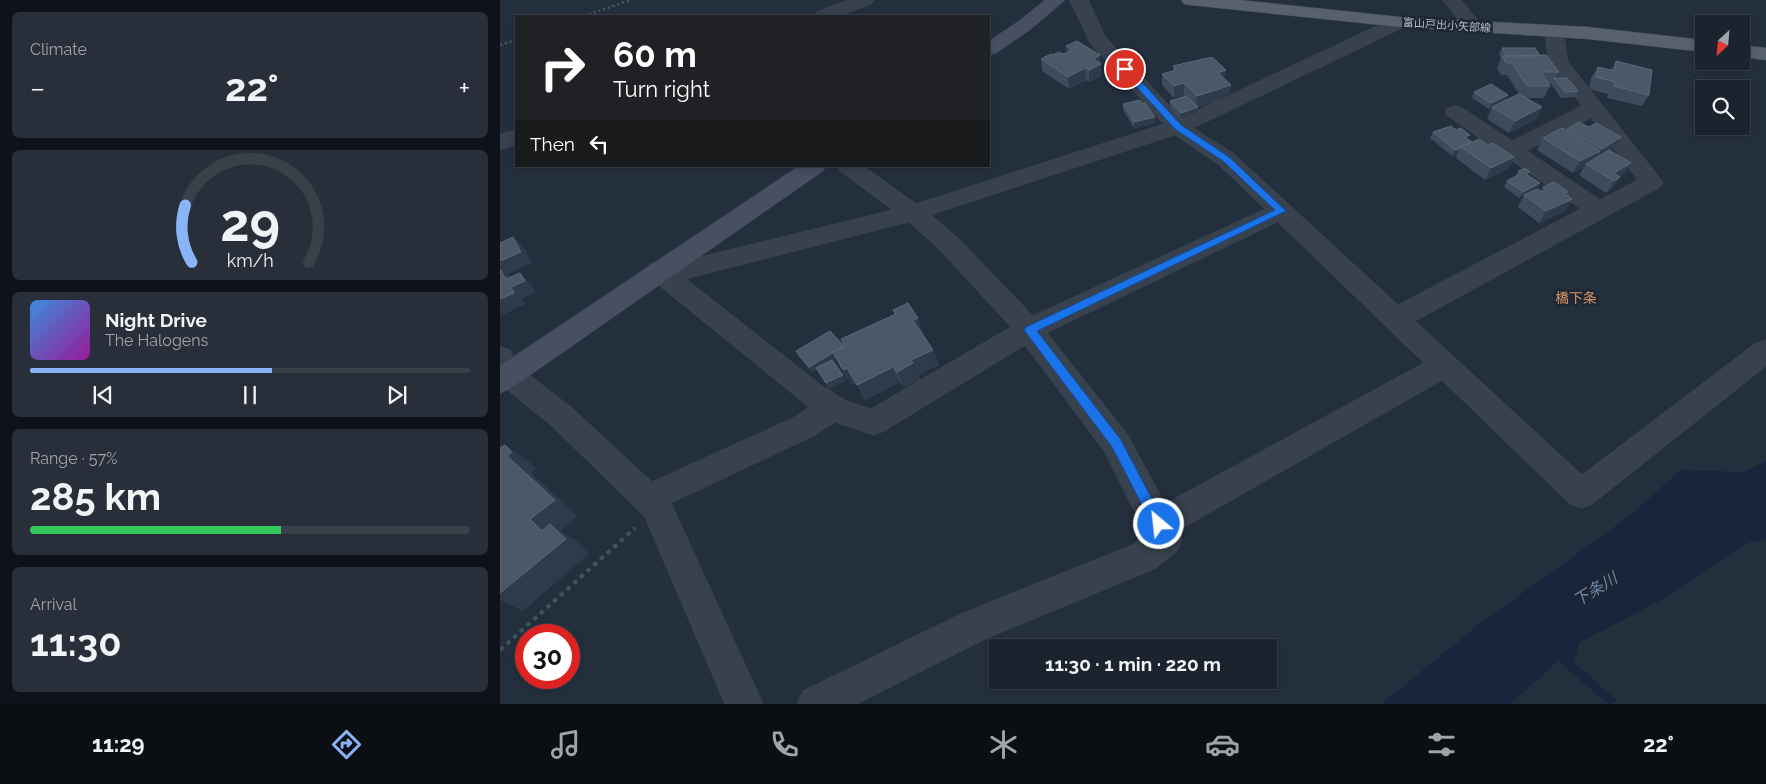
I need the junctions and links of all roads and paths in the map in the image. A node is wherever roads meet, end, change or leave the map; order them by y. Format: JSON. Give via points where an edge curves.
{"nodes":[{"id":1,"x":631,"y":0,"type":"edge"},
{"id":2,"x":865,"y":0,"type":"edge"},
{"id":3,"x":1056,"y":0,"type":"edge"},
{"id":4,"x":1079,"y":0,"type":"edge"},
{"id":5,"x":1190,"y":0,"type":"edge"},
{"id":6,"x":1452,"y":0,"type":"edge"},
{"id":7,"x":1253,"y":4,"type":"edge"},
{"id":8,"x":587,"y":15,"type":"edge"},
{"id":9,"x":827,"y":15,"type":"edge"},
{"id":10,"x":1400,"y":22,"type":"junction"},
{"id":11,"x":1475,"y":28,"type":"junction"},
{"id":12,"x":1554,"y":32,"type":"junction"},
{"id":13,"x":515,"y":40,"type":"edge"},
{"id":14,"x":500,"y":45,"type":"edge"},
{"id":15,"x":1695,"y":45,"type":"edge"},
{"id":16,"x":990,"y":48,"type":"edge"},
{"id":17,"x":1750,"y":52,"type":"edge"},
{"id":18,"x":1766,"y":54,"type":"edge"},
{"id":19,"x":1594,"y":108,"type":"junction"},
{"id":20,"x":1455,"y":112,"type":"dead end"},
{"id":21,"x":1178,"y":127,"type":"junction"},
{"id":22,"x":515,"y":137,"type":"edge"},
{"id":23,"x":500,"y":143,"type":"edge"},
{"id":24,"x":1511,"y":150,"type":"junction"},
{"id":25,"x":814,"y":167,"type":"edge"},
{"id":26,"x":849,"y":167,"type":"edge"},
{"id":27,"x":1281,"y":211,"type":"junction"},
{"id":28,"x":1600,"y":211,"type":"junction"},
{"id":29,"x":913,"y":213,"type":"junction"},
{"id":30,"x":661,"y":273,"type":"junction"},
{"id":31,"x":1395,"y":319,"type":"junction"},
{"id":32,"x":1030,"y":330,"type":"junction"},
{"id":33,"x":1766,"y":351,"type":"edge"},
{"id":34,"x":1445,"y":365,"type":"junction"},
{"id":35,"x":503,"y":372,"type":"edge"},
{"id":36,"x":833,"y":407,"type":"junction"},
{"id":37,"x":653,"y":503,"type":"junction"},
{"id":38,"x":1159,"y":524,"type":"junction"},
{"id":39,"x":500,"y":650,"type":"edge"},
{"id":40,"x":744,"y":704,"type":"edge"},
{"id":41,"x":816,"y":704,"type":"edge"}],
"edges":[{"from":1,"to":8,"type":"path"},
{"from":2,"to":9,"type":"street"},
{"from":3,"to":16,"type":"street"},
{"from":4,"to":21,"type":"street","via":[[1098,40]]},
{"from":5,"to":7,"type":"main road","name":"富山戸出小矢部線"},
{"from":6,"to":11,"type":"street"},
{"from":7,"to":10,"type":"main road","name":"富山戸出小矢部線"},
{"from":10,"to":11,"type":"main road","name":"富山戸出小矢部線"},
{"from":10,"to":21,"type":"street"},
{"from":11,"to":12,"type":"main road","name":"富山戸出小矢部線"},
{"from":12,"to":15,"type":"main road","name":"富山戸出小矢部線"},
{"from":12,"to":19,"type":"street","via":[[1559,63]]},
{"from":13,"to":14,"type":"path"},
{"from":17,"to":18,"type":"main road"},
{"from":19,"to":24,"type":"street"},
{"from":19,"to":28,"type":"street","via":[[1652,182]]},
{"from":20,"to":24,"type":"street"},
{"from":21,"to":27,"type":"street","via":[[1226,159]]},
{"from":21,"to":29,"type":"street"},
{"from":22,"to":23,"type":"street"},
{"from":24,"to":28,"type":"street"},
{"from":25,"to":30,"type":"street"},
{"from":26,"to":29,"type":"street"},
{"from":27,"to":31,"type":"street"},
{"from":27,"to":32,"type":"street"},
{"from":28,"to":31,"type":"street"},
{"from":29,"to":30,"type":"street"},
{"from":29,"to":32,"type":"street","via":[[948,243]]},
{"from":30,"to":35,"type":"street"},
{"from":30,"to":36,"type":"street"},
{"from":31,"to":34,"type":"street"},
{"from":32,"to":36,"type":"street","via":[[874,422]]},
{"from":32,"to":38,"type":"street","via":[[1116,443]]},
{"from":33,"to":34,"type":"street","via":[[1581,494]]},
{"from":34,"to":38,"type":"street"},
{"from":35,"to":37,"type":"street","via":[[562,417]]},
{"from":36,"to":37,"type":"street","via":[[805,426]]},
{"from":37,"to":39,"type":"path"},
{"from":37,"to":40,"type":"street"},
{"from":38,"to":41,"type":"street","via":[[1166,539],[1144,557],[973,626]]}]}
